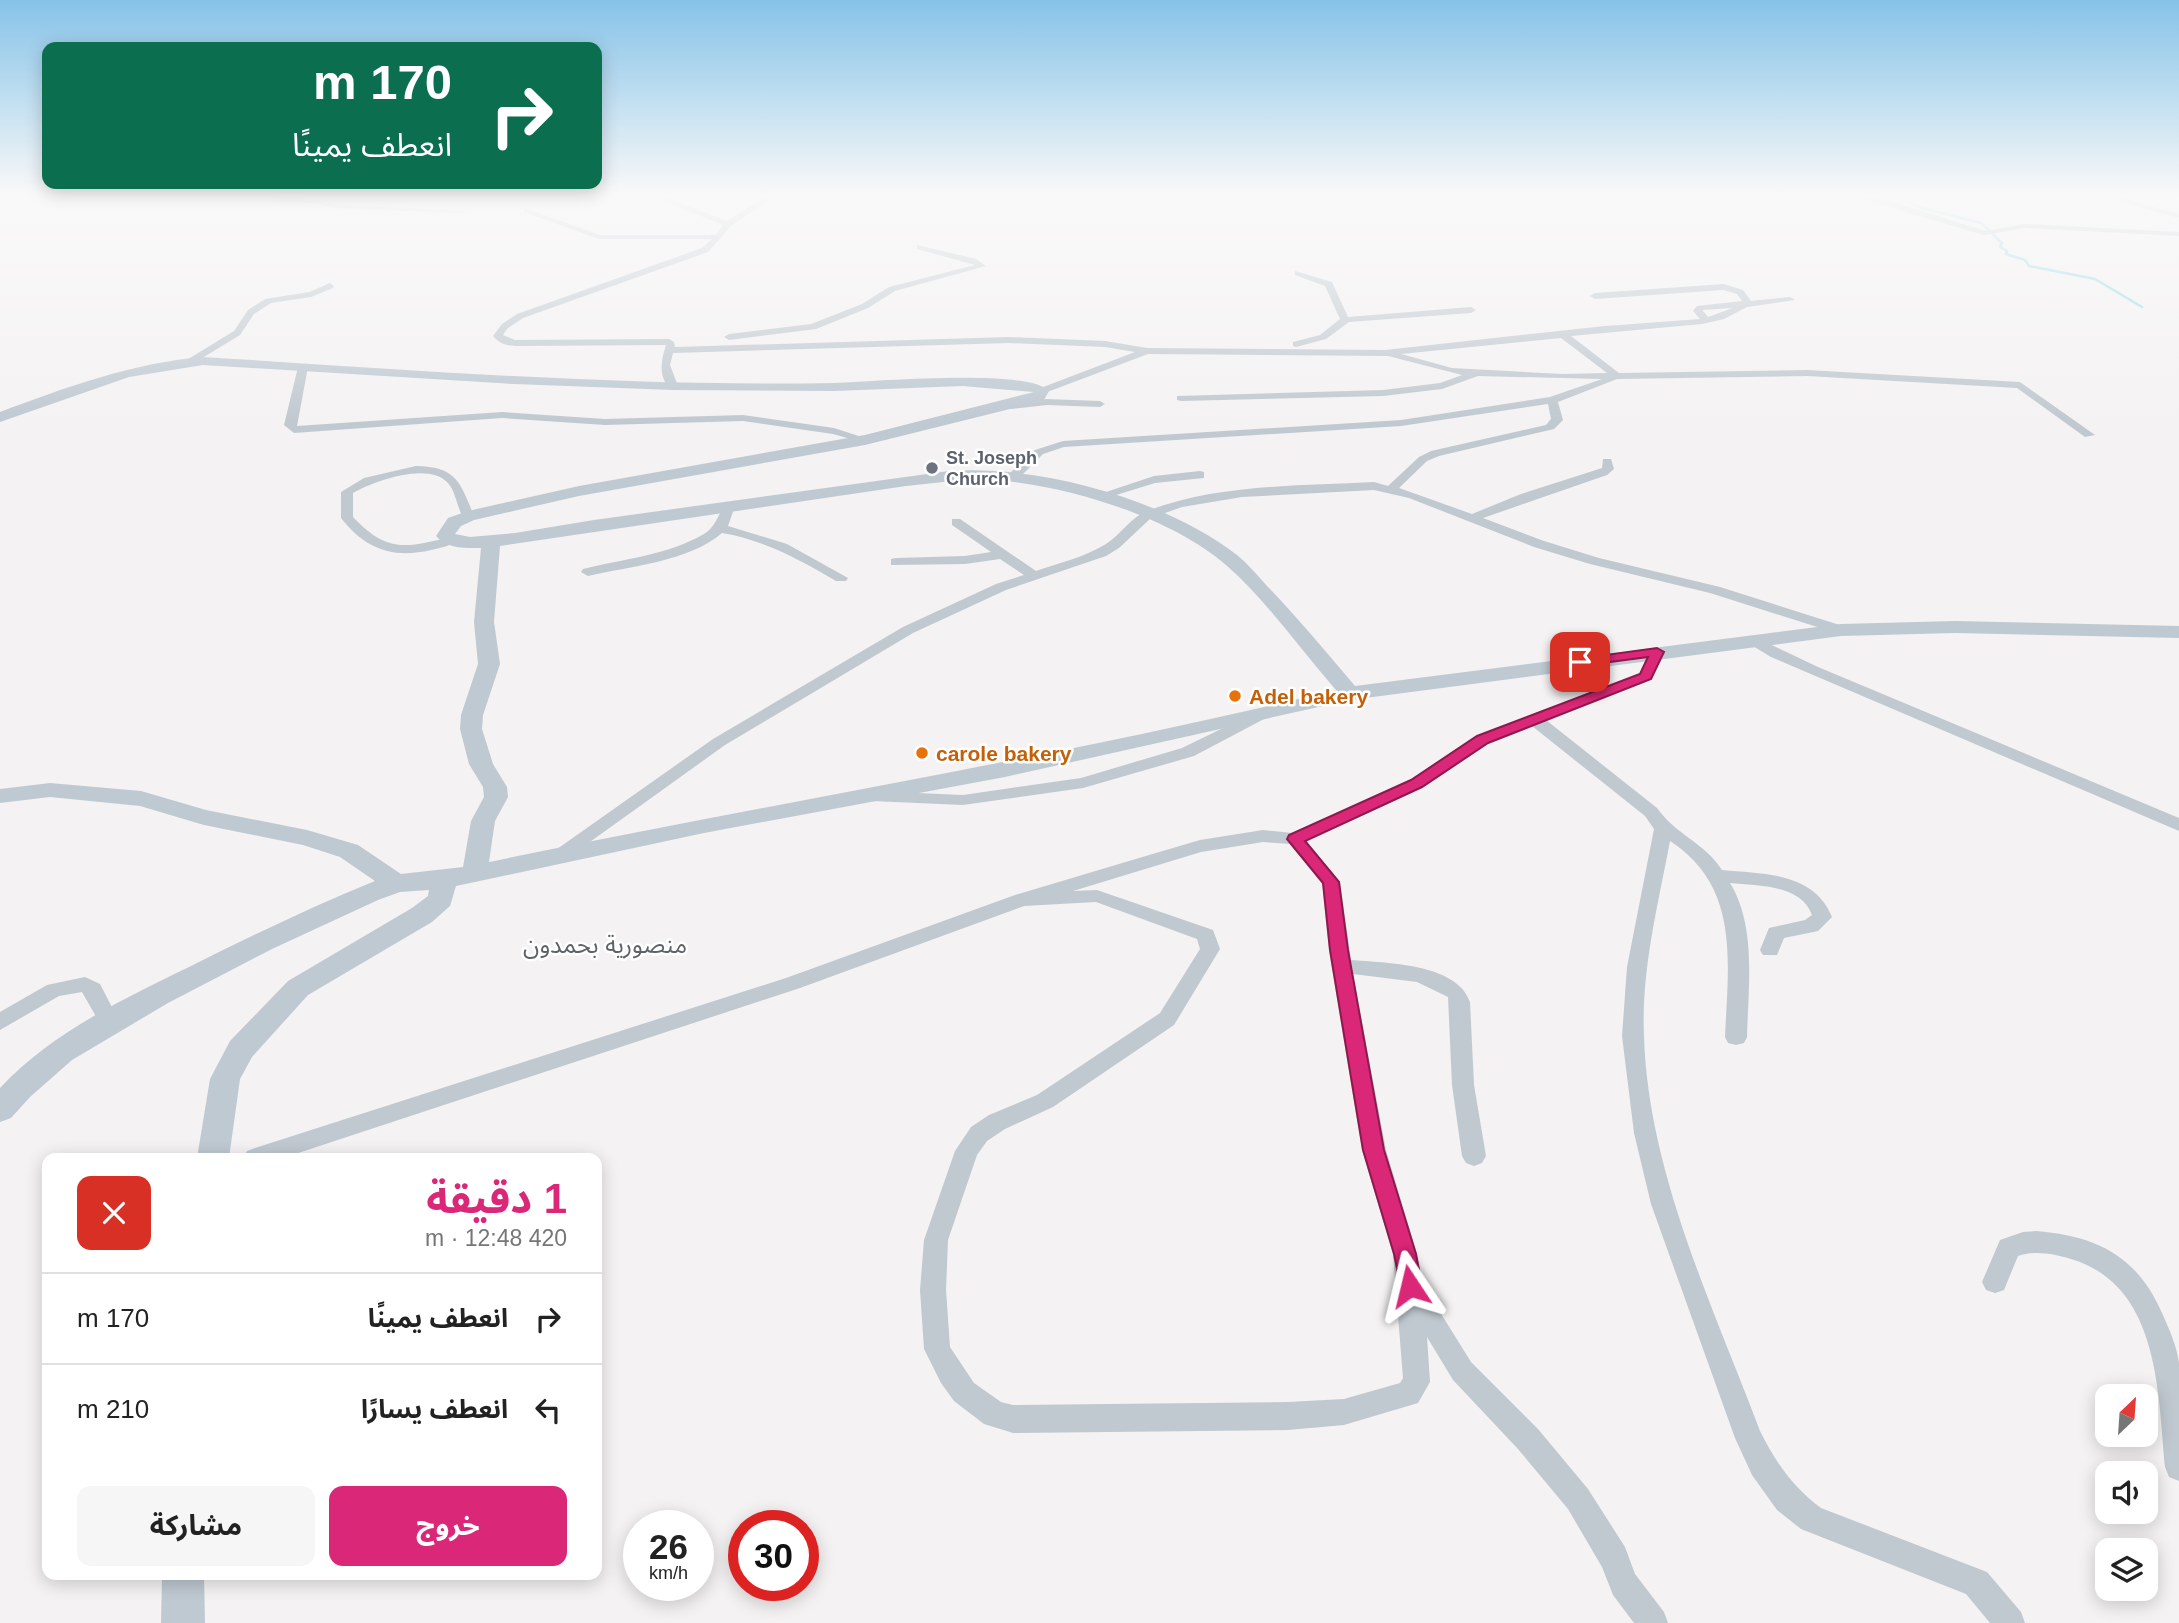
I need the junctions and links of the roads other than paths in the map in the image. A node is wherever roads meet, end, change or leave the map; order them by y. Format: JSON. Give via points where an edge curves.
{"nodes":[{"id":1,"x":646,"y":272,"type":"edge"},
{"id":2,"x":959,"y":272,"type":"edge"},
{"id":3,"x":1298,"y":273,"type":"dead end"},
{"id":4,"x":330,"y":286,"type":"dead end"},
{"id":5,"x":1595,"y":296,"type":"dead end"},
{"id":6,"x":1790,"y":300,"type":"dead end"},
{"id":7,"x":1747,"y":302,"type":"junction"},
{"id":8,"x":1471,"y":310,"type":"dead end"},
{"id":9,"x":1345,"y":320,"type":"junction"},
{"id":10,"x":1563,"y":335,"type":"junction"},
{"id":11,"x":670,"y":349,"type":"junction"},
{"id":12,"x":1147,"y":351,"type":"junction"},
{"id":13,"x":1251,"y":351,"type":"junction"},
{"id":14,"x":1385,"y":353,"type":"junction"},
{"id":15,"x":190,"y":361,"type":"junction"},
{"id":16,"x":303,"y":367,"type":"junction"},
{"id":17,"x":1477,"y":373,"type":"junction"},
{"id":18,"x":1616,"y":375,"type":"junction"},
{"id":19,"x":673,"y":386,"type":"junction"},
{"id":20,"x":1042,"y":391,"type":"junction"},
{"id":21,"x":1181,"y":398,"type":"dead end"},
{"id":22,"x":1552,"y":400,"type":"junction"},
{"id":23,"x":1100,"y":404,"type":"dead end"},
{"id":24,"x":1011,"y":405,"type":"junction"},
{"id":25,"x":0,"y":417,"type":"edge"},
{"id":26,"x":2089,"y":435,"type":"dead end"},
{"id":27,"x":865,"y":440,"type":"junction"},
{"id":28,"x":1606,"y":461,"type":"dead end"},
{"id":29,"x":1014,"y":475,"type":"junction"},
{"id":30,"x":1200,"y":475,"type":"dead end"},
{"id":31,"x":1391,"y":489,"type":"junction"},
{"id":32,"x":1100,"y":496,"type":"junction"},
{"id":33,"x":729,"y":506,"type":"junction"},
{"id":34,"x":1147,"y":515,"type":"junction"},
{"id":35,"x":468,"y":516,"type":"junction"},
{"id":36,"x":1472,"y":518,"type":"junction"},
{"id":37,"x":956,"y":522,"type":"dead end"},
{"id":38,"x":718,"y":528,"type":"junction"},
{"id":39,"x":450,"y":541,"type":"junction"},
{"id":40,"x":491,"y":542,"type":"junction"},
{"id":41,"x":1004,"y":554,"type":"junction"},
{"id":42,"x":896,"y":562,"type":"dead end"},
{"id":43,"x":588,"y":572,"type":"dead end"},
{"id":44,"x":1033,"y":575,"type":"junction"},
{"id":45,"x":841,"y":578,"type":"dead end"},
{"id":46,"x":1841,"y":631,"type":"junction"},
{"id":47,"x":2179,"y":632,"type":"edge"},
{"id":48,"x":1753,"y":639,"type":"junction"},
{"id":49,"x":1657,"y":652,"type":"junction"},
{"id":50,"x":1350,"y":693,"type":"junction"},
{"id":51,"x":1534,"y":719,"type":"junction"},
{"id":52,"x":0,"y":796,"type":"edge"},
{"id":53,"x":2179,"y":825,"type":"edge"},
{"id":54,"x":1663,"y":829,"type":"junction"},
{"id":55,"x":1295,"y":839,"type":"junction"},
{"id":56,"x":556,"y":858,"type":"junction"},
{"id":57,"x":475,"y":871,"type":"junction"},
{"id":58,"x":1718,"y":876,"type":"junction"},
{"id":59,"x":444,"y":880,"type":"junction"},
{"id":60,"x":396,"y":883,"type":"junction"},
{"id":61,"x":1022,"y":900,"type":"junction"},
{"id":62,"x":1770,"y":950,"type":"dead end"},
{"id":63,"x":1342,"y":965,"type":"junction"},
{"id":64,"x":109,"y":1021,"type":"junction"},
{"id":65,"x":0,"y":1022,"type":"edge"},
{"id":66,"x":1736,"y":1037,"type":"dead end"},
{"id":67,"x":0,"y":1109,"type":"edge"},
{"id":68,"x":214,"y":1153,"type":"edge"},
{"id":69,"x":270,"y":1153,"type":"edge"},
{"id":70,"x":1474,"y":1156,"type":"dead end"},
{"id":71,"x":1995,"y":1282,"type":"dead end"},
{"id":72,"x":1410,"y":1286,"type":"junction"},
{"id":73,"x":2177,"y":1408,"type":"edge"},
{"id":74,"x":2179,"y":1467,"type":"edge"},
{"id":75,"x":183,"y":1580,"type":"edge"},
{"id":76,"x":183,"y":1623,"type":"edge"},
{"id":77,"x":1653,"y":1623,"type":"edge"},
{"id":78,"x":2010,"y":1623,"type":"edge"}],
"edges":[{"from":1,"to":11,"type":"street","via":[[520,316],[498,336],[515,343],[666,341]]},
{"from":2,"to":11,"type":"street","via":[[901,286],[865,306],[802,330]]},
{"from":3,"to":9,"type":"street","via":[[1329,284]]},
{"from":4,"to":15,"type":"street","via":[[268,301],[251,312],[237,333]]},
{"from":5,"to":7,"type":"street","via":[[1734,288]]},
{"from":6,"to":7,"type":"street"},
{"from":7,"to":10,"type":"street","via":[[1740,309],[1706,320]]},
{"from":8,"to":9,"type":"street"},
{"from":9,"to":13,"type":"street","via":[[1318,339]]},
{"from":10,"to":14,"type":"street"},
{"from":10,"to":18,"type":"street"},
{"from":11,"to":12,"type":"street","via":[[1009,340],[1105,344]]},
{"from":11,"to":19,"type":"street","via":[[665,365]]},
{"from":12,"to":13,"type":"street"},
{"from":12,"to":20,"type":"street"},
{"from":13,"to":14,"type":"street"},
{"from":14,"to":17,"type":"street"},
{"from":15,"to":16,"type":"street"},
{"from":15,"to":25,"type":"street","via":[[116,377]]},
{"from":16,"to":19,"type":"street"},
{"from":16,"to":27,"type":"street","via":[[290,425],[294,430],[502,415],[606,422],[743,418]]},
{"from":17,"to":18,"type":"street"},
{"from":17,"to":21,"type":"street","via":[[1442,386],[1383,393]]},
{"from":18,"to":22,"type":"street","via":[[1599,386]]},
{"from":18,"to":26,"type":"street","via":[[1807,373],[2020,385]]},
{"from":19,"to":20,"type":"street","via":[[998,382]]},
{"from":20,"to":24,"type":"street","via":[[1039,397]]},
{"from":22,"to":29,"type":"street","via":[[1401,423],[1063,444],[1039,452]]},
{"from":22,"to":31,"type":"street","via":[[1557,419],[1549,427],[1435,453]]},
{"from":23,"to":24,"type":"street"},
{"from":24,"to":27,"type":"street"},
{"from":27,"to":35,"type":"street","via":[[579,491]]},
{"from":28,"to":36,"type":"street","via":[[1604,472]]},
{"from":29,"to":32,"type":"street"},
{"from":29,"to":33,"type":"street","via":[[962,475]]},
{"from":30,"to":32,"type":"street","via":[[1154,480]]},
{"from":31,"to":34,"type":"street","via":[[1355,485],[1242,492]]},
{"from":31,"to":36,"type":"street"},
{"from":32,"to":34,"type":"street"},
{"from":33,"to":38,"type":"street"},
{"from":33,"to":40,"type":"street"},
{"from":34,"to":44,"type":"street","via":[[1101,553]]},
{"from":34,"to":50,"type":"street","via":[[1233,561]]},
{"from":35,"to":39,"type":"street","via":[[447,530],[445,536]]},
{"from":35,"to":39,"type":"street","via":[[452,480],[435,471],[375,477],[348,492],[347,518],[379,548],[406,552]]},
{"from":36,"to":46,"type":"street","via":[[1572,554],[1715,590]]},
{"from":37,"to":41,"type":"street"},
{"from":38,"to":43,"type":"street","via":[[687,546]]},
{"from":38,"to":45,"type":"street","via":[[763,537]]},
{"from":39,"to":40,"type":"street"},
{"from":40,"to":57,"type":"street","via":[[484,622],[489,664],[471,729],[496,797],[483,821]]},
{"from":41,"to":42,"type":"street"},
{"from":41,"to":44,"type":"street"},
{"from":44,"to":56,"type":"street","via":[[908,630],[754,721]]},
{"from":46,"to":47,"type":"street","via":[[1955,627]]},
{"from":46,"to":48,"type":"street"},
{"from":48,"to":49,"type":"street"},
{"from":48,"to":53,"type":"street","via":[[1776,654]]},
{"from":49,"to":50,"type":"street"},
{"from":49,"to":51,"type":"street","via":[[1646,676]]},
{"from":50,"to":56,"type":"street"},
{"from":51,"to":54,"type":"street","via":[[1651,812]]},
{"from":51,"to":55,"type":"street","via":[[1483,739],[1416,783]]},
{"from":52,"to":60,"type":"street","via":[[50,790],[141,800],[349,851]]},
{"from":54,"to":58,"type":"street","via":[[1694,850]]},
{"from":54,"to":78,"type":"street","via":[[1637,967],[1633,1036],[1645,1133],[1663,1204],[1749,1438],[1787,1500],[1811,1519],[1976,1583]]},
{"from":55,"to":61,"type":"street","via":[[1262,836],[1200,846]]},
{"from":55,"to":63,"type":"street","via":[[1331,882]]},
{"from":56,"to":57,"type":"street"},
{"from":57,"to":59,"type":"street"},
{"from":58,"to":62,"type":"street","via":[[1797,888],[1815,901],[1822,917],[1811,926],[1776,933]]},
{"from":58,"to":66,"type":"street","via":[[1731,902],[1737,931]]},
{"from":59,"to":60,"type":"street"},
{"from":59,"to":68,"type":"street","via":[[441,900],[298,988],[241,1049],[225,1079]]},
{"from":60,"to":64,"type":"street","via":[[284,930]]},
{"from":61,"to":69,"type":"street","via":[[793,983]]},
{"from":61,"to":72,"type":"street","via":[[1097,897],[1206,935],[1210,949],[1167,1019],[1045,1101],[997,1122],[979,1134],[967,1151],[936,1240],[933,1290],[937,1349],[964,1392],[994,1415],[1013,1419],[1190,1419],[1344,1412],[1408,1394],[1415,1387]]},
{"from":63,"to":70,"type":"street","via":[[1421,976],[1457,993],[1463,1086]]},
{"from":63,"to":72,"type":"street","via":[[1374,1150]]},
{"from":64,"to":65,"type":"street","via":[[93,989],[85,984],[54,990]]},
{"from":64,"to":67,"type":"street","via":[[45,1064]]},
{"from":71,"to":73,"type":"street","via":[[2009,1248],[2024,1240],[2088,1249],[2130,1278],[2155,1320]]},
{"from":72,"to":77,"type":"street","via":[[1462,1371],[1528,1439],[1578,1500],[1614,1558],[1624,1584]]},
{"from":73,"to":74,"type":"street"},
{"from":75,"to":76,"type":"street"}]}
